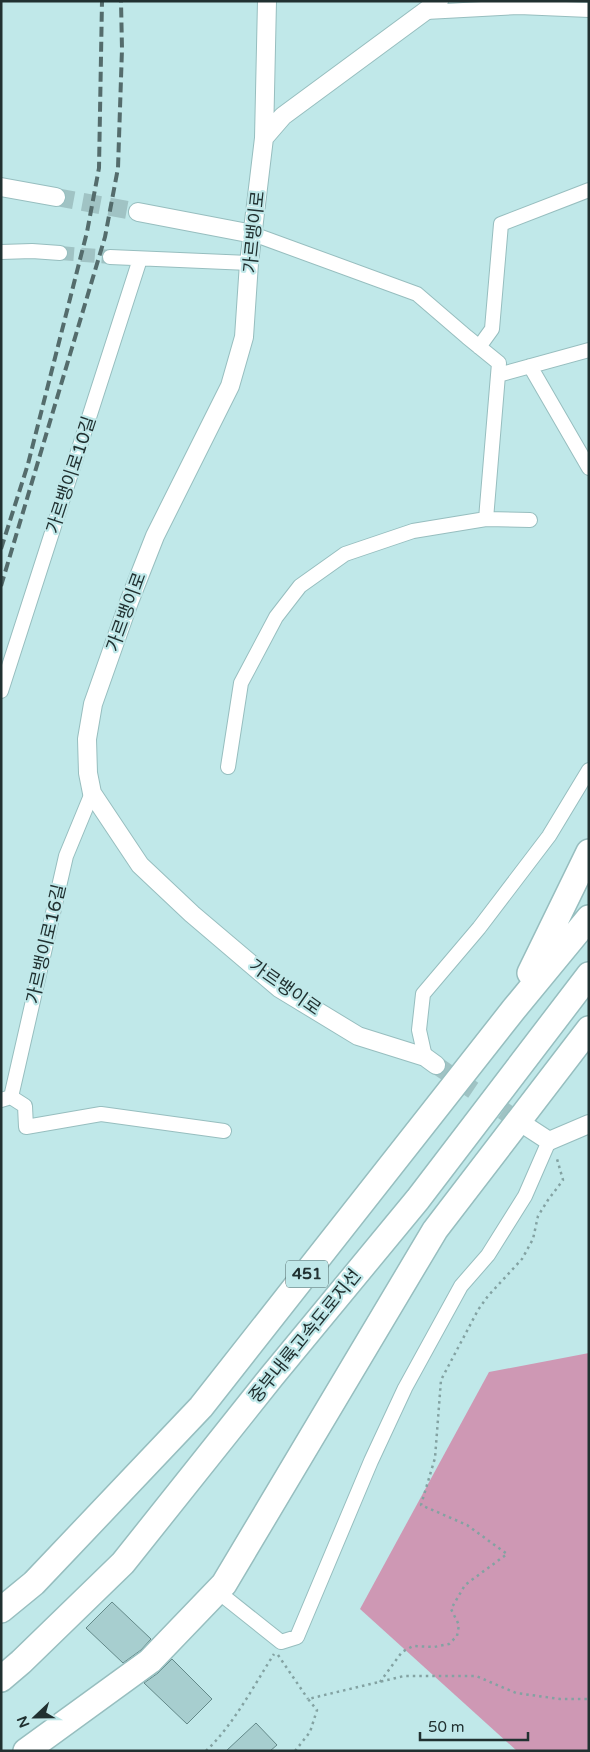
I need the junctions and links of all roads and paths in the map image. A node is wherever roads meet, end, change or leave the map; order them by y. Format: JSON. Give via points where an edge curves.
{"nodes":[{"id":1,"x":267,"y":1,"type":"edge"},
{"id":2,"x":432,"y":6,"type":"edge"},
{"id":3,"x":589,"y":10,"type":"edge"},
{"id":4,"x":264,"y":138,"type":"junction"},
{"id":5,"x":1,"y":187,"type":"edge"},
{"id":6,"x":589,"y":190,"type":"edge"},
{"id":7,"x":56,"y":197,"type":"tunnel mouth"},
{"id":8,"x":138,"y":212,"type":"tunnel mouth"},
{"id":9,"x":253,"y":234,"type":"junction"},
{"id":10,"x":1,"y":252,"type":"edge"},
{"id":11,"x":60,"y":253,"type":"tunnel mouth"},
{"id":12,"x":110,"y":257,"type":"tunnel mouth"},
{"id":13,"x":140,"y":259,"type":"junction"},
{"id":14,"x":249,"y":263,"type":"junction"},
{"id":15,"x":479,"y":346,"type":"junction"},
{"id":16,"x":589,"y":350,"type":"edge"},
{"id":17,"x":530,"y":366,"type":"junction"},
{"id":18,"x":498,"y":375,"type":"junction"},
{"id":19,"x":589,"y":468,"type":"edge"},
{"id":20,"x":486,"y":519,"type":"junction"},
{"id":21,"x":530,"y":520,"type":"dead end"},
{"id":22,"x":1,"y":691,"type":"edge"},
{"id":23,"x":228,"y":767,"type":"dead end"},
{"id":24,"x":589,"y":770,"type":"edge"},
{"id":25,"x":92,"y":793,"type":"junction"},
{"id":26,"x":589,"y":852,"type":"edge"},
{"id":27,"x":589,"y":918,"type":"edge"},
{"id":28,"x":589,"y":975,"type":"edge"},
{"id":29,"x":514,"y":1009,"type":"junction"},
{"id":30,"x":589,"y":1029,"type":"edge"},
{"id":31,"x":430,"y":1061,"type":"joint"},
{"id":32,"x":6,"y":1098,"type":"edge"},
{"id":33,"x":589,"y":1124,"type":"edge"},
{"id":34,"x":526,"y":1126,"type":"tunnel mouth"},
{"id":35,"x":224,"y":1131,"type":"dead end"},
{"id":36,"x":552,"y":1147,"type":"junction"},
{"id":37,"x":217,"y":1591,"type":"junction"},
{"id":38,"x":1,"y":1610,"type":"edge"},
{"id":39,"x":1,"y":1679,"type":"edge"},
{"id":40,"x":380,"y":1682,"type":"junction"},
{"id":41,"x":308,"y":1699,"type":"junction"},
{"id":42,"x":589,"y":1699,"type":"edge"},
{"id":43,"x":26,"y":1751,"type":"edge"},
{"id":44,"x":206,"y":1751,"type":"edge"},
{"id":45,"x":295,"y":1751,"type":"edge"}],
"edges":[{"from":1,"to":4,"type":"street","name":"가르뱅이로"},
{"from":2,"to":3,"type":"street"},
{"from":2,"to":4,"type":"street","via":[[283,116]]},
{"from":4,"to":9,"type":"street","name":"가르뱅이로"},
{"from":5,"to":7,"type":"street"},
{"from":6,"to":15,"type":"street","via":[[501,224],[492,329]]},
{"from":8,"to":9,"type":"street"},
{"from":9,"to":14,"type":"street","name":"가르뱅이로"},
{"from":9,"to":15,"type":"street","via":[[417,294]]},
{"from":10,"to":11,"type":"street"},
{"from":12,"to":13,"type":"street"},
{"from":13,"to":14,"type":"street"},
{"from":13,"to":22,"type":"street","name":"가르뱅이로10길"},
{"from":14,"to":25,"type":"street","name":"가르뱅이로","via":[[244,337],[230,386],[156,536],[93,704],[87,740]]},
{"from":15,"to":18,"type":"street","via":[[499,363]]},
{"from":16,"to":17,"type":"street"},
{"from":17,"to":18,"type":"street"},
{"from":17,"to":19,"type":"street"},
{"from":18,"to":20,"type":"street"},
{"from":20,"to":21,"type":"street"},
{"from":20,"to":23,"type":"street","via":[[413,531],[345,554],[300,586],[276,617],[241,683]]},
{"from":24,"to":31,"type":"street","via":[[549,836],[479,928],[423,994],[419,1030]]},
{"from":25,"to":31,"type":"street","name":"가르뱅이로","via":[[140,864],[192,914],[279,988],[358,1036]]},
{"from":25,"to":32,"type":"street","name":"가르뱅이로16길","via":[[66,856]]},
{"from":26,"to":29,"type":"highway"},
{"from":27,"to":29,"type":"highway","name":"중부내륙고속도로지선","number":"451"},
{"from":28,"to":39,"type":"highway","name":"중부내륙고속도로지선","number":"451","via":[[418,1199],[123,1563]]},
{"from":29,"to":38,"type":"highway","name":"중부내륙고속도로지선","number":"451","via":[[201,1407],[34,1583]]},
{"from":30,"to":37,"type":"highway","via":[[435,1230],[234,1568]]},
{"from":32,"to":35,"type":"street","name":"가르뱅이로16길","via":[[25,1106],[26,1127],[101,1114]]},
{"from":33,"to":36,"type":"street"},
{"from":34,"to":36,"type":"street"},
{"from":36,"to":37,"type":"street","via":[[488,1255],[461,1286],[410,1380],[371,1461],[297,1637],[281,1642]]},
{"from":36,"to":40,"type":"path","via":[[563,1180],[538,1216],[533,1238],[522,1259],[478,1310],[441,1380],[435,1458],[422,1505],[467,1525],[507,1554],[465,1584],[458,1595],[451,1609],[460,1625],[458,1636],[449,1644],[413,1646],[402,1652]]},
{"from":37,"to":43,"type":"highway","via":[[150,1661]]},
{"from":40,"to":41,"type":"path"},
{"from":40,"to":42,"type":"path","via":[[404,1676],[476,1676],[516,1693]]},
{"from":41,"to":44,"type":"path","via":[[276,1651],[239,1710]]},
{"from":41,"to":45,"type":"path","via":[[317,1710],[310,1732]]}]}
